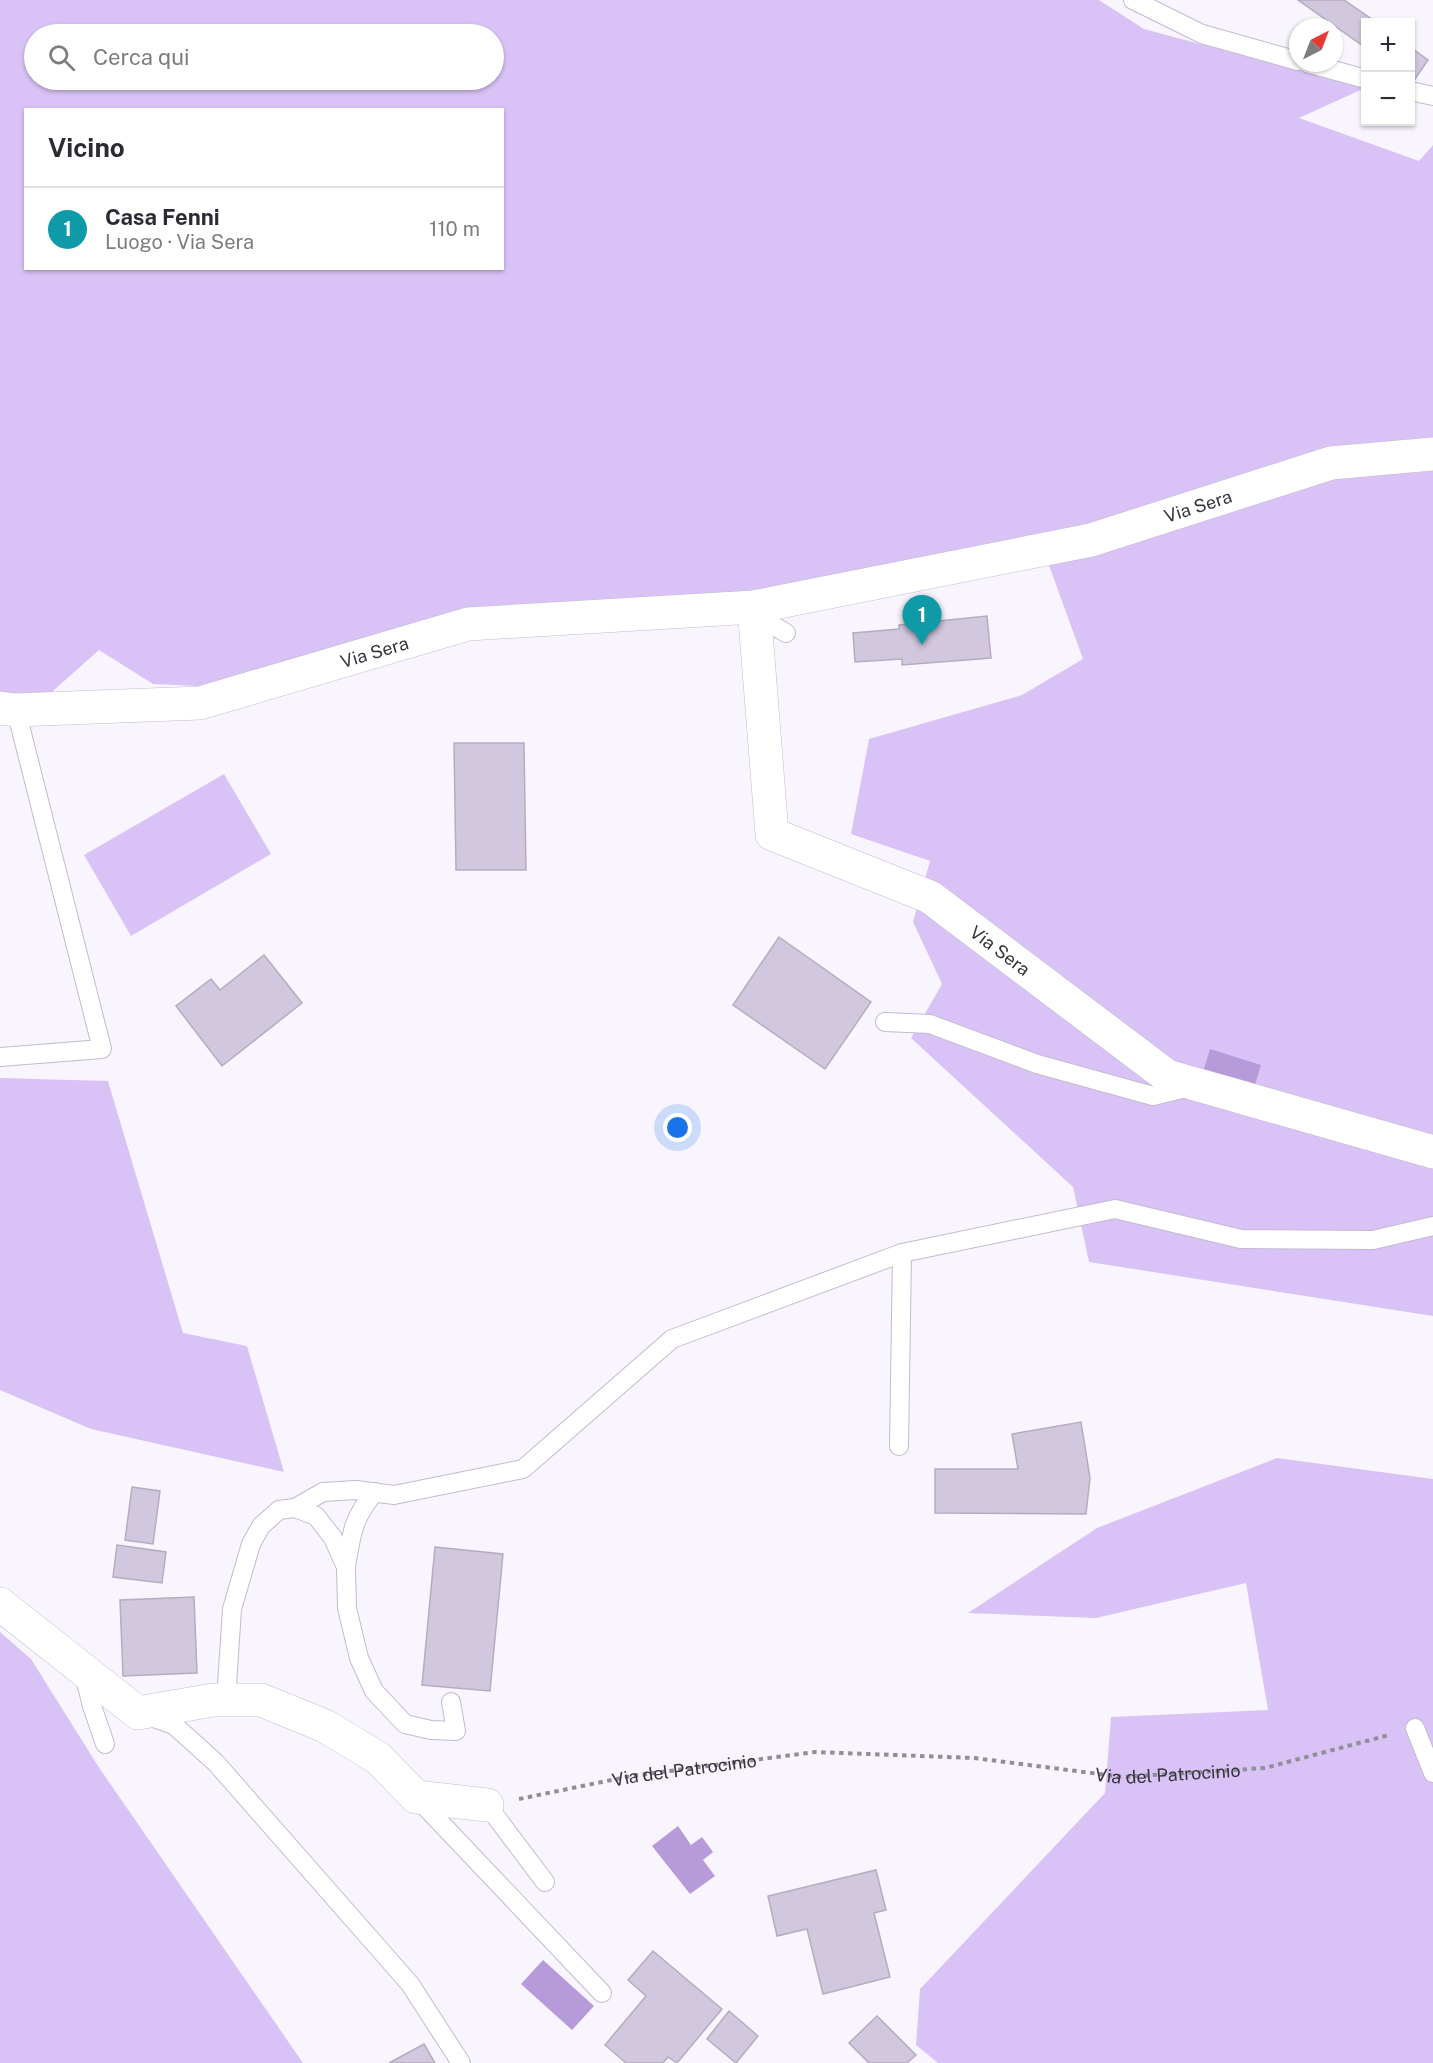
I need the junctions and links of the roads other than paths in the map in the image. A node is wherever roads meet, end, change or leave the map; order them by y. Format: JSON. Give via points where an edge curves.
{"nodes":[{"id":1,"x":1133,"y":0,"type":"edge"},
{"id":2,"x":1289,"y":58,"type":"edge"},
{"id":3,"x":1340,"y":72,"type":"edge"},
{"id":4,"x":1361,"y":78,"type":"edge"},
{"id":5,"x":1415,"y":92,"type":"edge"},
{"id":6,"x":1433,"y":96,"type":"edge"},
{"id":7,"x":1433,"y":454,"type":"edge"},
{"id":8,"x":754,"y":610,"type":"junction"},
{"id":9,"x":786,"y":633,"type":"dead end"},
{"id":10,"x":8,"y":709,"type":"edge"},
{"id":11,"x":885,"y":1022,"type":"dead end"},
{"id":12,"x":0,"y":1057,"type":"edge"},
{"id":13,"x":1201,"y":1085,"type":"junction"},
{"id":14,"x":1433,"y":1152,"type":"edge"},
{"id":15,"x":1433,"y":1226,"type":"edge"},
{"id":16,"x":902,"y":1253,"type":"junction"},
{"id":17,"x":899,"y":1446,"type":"dead end"},
{"id":18,"x":375,"y":1492,"type":"junction"},
{"id":19,"x":295,"y":1508,"type":"junction"},
{"id":20,"x":346,"y":1567,"type":"junction"},
{"id":21,"x":0,"y":1604,"type":"edge"},
{"id":22,"x":82,"y":1669,"type":"junction"},
{"id":23,"x":226,"y":1700,"type":"junction"},
{"id":24,"x":451,"y":1702,"type":"dead end"},
{"id":25,"x":138,"y":1713,"type":"junction"},
{"id":26,"x":1414,"y":1728,"type":"road end"},
{"id":27,"x":105,"y":1744,"type":"dead end"},
{"id":28,"x":1433,"y":1773,"type":"edge"},
{"id":29,"x":416,"y":1797,"type":"junction"},
{"id":30,"x":487,"y":1805,"type":"joint"},
{"id":31,"x":545,"y":1882,"type":"dead end"},
{"id":32,"x":602,"y":1993,"type":"dead end"},
{"id":33,"x":461,"y":2063,"type":"edge"}],
"edges":[{"from":1,"to":2,"type":"lane","via":[[1202,34]]},
{"from":3,"to":4,"type":"lane"},
{"from":5,"to":6,"type":"lane"},
{"from":7,"to":8,"type":"street","name":"Via Sera","via":[[1331,463],[1091,540]]},
{"from":8,"to":9,"type":"lane"},
{"from":8,"to":10,"type":"street","name":"Via Sera","via":[[468,624],[200,704]]},
{"from":8,"to":13,"type":"street","name":"Via Sera","via":[[772,834],[930,897],[1167,1076]]},
{"from":10,"to":12,"type":"lane","via":[[102,1049]]},
{"from":11,"to":13,"type":"lane","via":[[930,1024],[1037,1064],[1153,1096]]},
{"from":13,"to":14,"type":"street","name":"Via Sera"},
{"from":15,"to":16,"type":"lane","via":[[1373,1240],[1241,1239],[1115,1209]]},
{"from":16,"to":17,"type":"lane"},
{"from":16,"to":18,"type":"lane","via":[[672,1339],[523,1469],[394,1495]]},
{"from":18,"to":19,"type":"lane","via":[[323,1492]]},
{"from":18,"to":20,"type":"lane","via":[[363,1506],[353,1529]]},
{"from":19,"to":20,"type":"lane","via":[[316,1516],[333,1538]]},
{"from":19,"to":23,"type":"lane","via":[[279,1510],[261,1526],[251,1544],[232,1609]]},
{"from":20,"to":24,"type":"lane","via":[[347,1608],[359,1658],[374,1691],[405,1724],[431,1730],[456,1731]]},
{"from":21,"to":22,"type":"street"},
{"from":22,"to":25,"type":"street"},
{"from":22,"to":27,"type":"lane"},
{"from":23,"to":25,"type":"street"},
{"from":23,"to":29,"type":"street","via":[[261,1700],[325,1726],[378,1758]]},
{"from":25,"to":33,"type":"lane","via":[[174,1725],[216,1763],[410,1983]]},
{"from":26,"to":28,"type":"lane"},
{"from":29,"to":30,"type":"street"},
{"from":29,"to":32,"type":"lane"},
{"from":30,"to":31,"type":"lane"}]}
